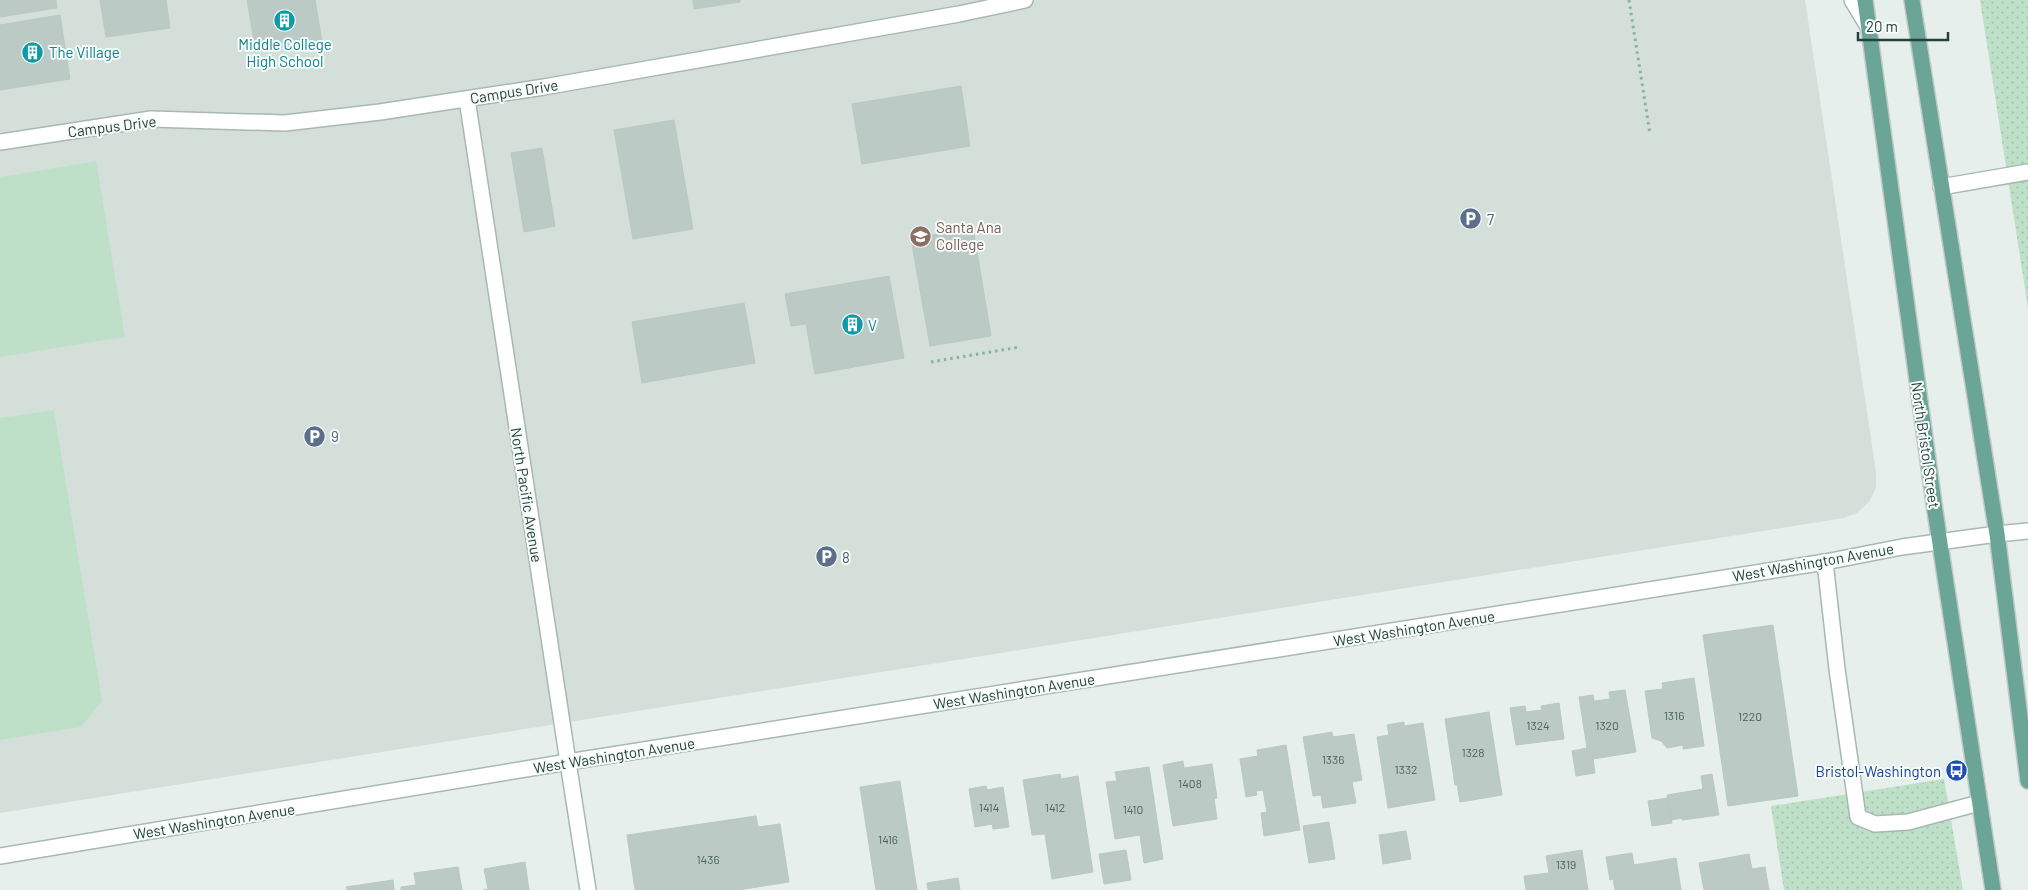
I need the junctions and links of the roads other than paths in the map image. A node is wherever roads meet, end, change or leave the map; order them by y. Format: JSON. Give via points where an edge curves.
{"nodes":[{"id":1,"x":1025,"y":0,"type":"edge"},
{"id":2,"x":1852,"y":0,"type":"edge"},
{"id":3,"x":1865,"y":0,"type":"edge"},
{"id":4,"x":1912,"y":0,"type":"edge"},
{"id":5,"x":1869,"y":28,"type":"junction"},
{"id":6,"x":467,"y":99,"type":"junction"},
{"id":7,"x":0,"y":142,"type":"edge"},
{"id":8,"x":2028,"y":172,"type":"edge"},
{"id":9,"x":1941,"y":187,"type":"junction"},
{"id":10,"x":2028,"y":531,"type":"edge"},
{"id":11,"x":1997,"y":534,"type":"junction"},
{"id":12,"x":1940,"y":542,"type":"junction"},
{"id":13,"x":1825,"y":562,"type":"junction"},
{"id":14,"x":568,"y":762,"type":"junction"},
{"id":15,"x":2028,"y":782,"type":"edge"},
{"id":16,"x":1979,"y":803,"type":"junction"},
{"id":17,"x":0,"y":856,"type":"edge"},
{"id":18,"x":588,"y":890,"type":"edge"},
{"id":19,"x":1993,"y":890,"type":"edge"}],
"edges":[{"from":1,"to":6,"type":"street","name":"Campus Drive","via":[[893,26]]},
{"from":2,"to":5,"type":"street"},
{"from":3,"to":5,"type":"main road","name":"North Bristol Street"},
{"from":4,"to":9,"type":"main road"},
{"from":5,"to":12,"type":"main road","name":"North Bristol Street"},
{"from":6,"to":7,"type":"street","name":"Campus Drive","via":[[285,123],[151,119]]},
{"from":6,"to":14,"type":"street","name":"North Pacific Avenue"},
{"from":8,"to":9,"type":"street"},
{"from":9,"to":11,"type":"main road"},
{"from":10,"to":11,"type":"street","name":"West Washington Avenue"},
{"from":11,"to":12,"type":"street","name":"West Washington Avenue"},
{"from":11,"to":15,"type":"main road"},
{"from":12,"to":13,"type":"street","name":"West Washington Avenue","via":[[1902,546]]},
{"from":12,"to":16,"type":"main road","name":"North Bristol Street"},
{"from":13,"to":14,"type":"street","name":"West Washington Avenue"},
{"from":13,"to":16,"type":"street","via":[[1858,817],[1875,824],[1908,822]]},
{"from":14,"to":17,"type":"street","name":"West Washington Avenue"},
{"from":14,"to":18,"type":"street","name":"North Pacific Avenue"},
{"from":16,"to":19,"type":"main road","name":"North Bristol Street"}]}
